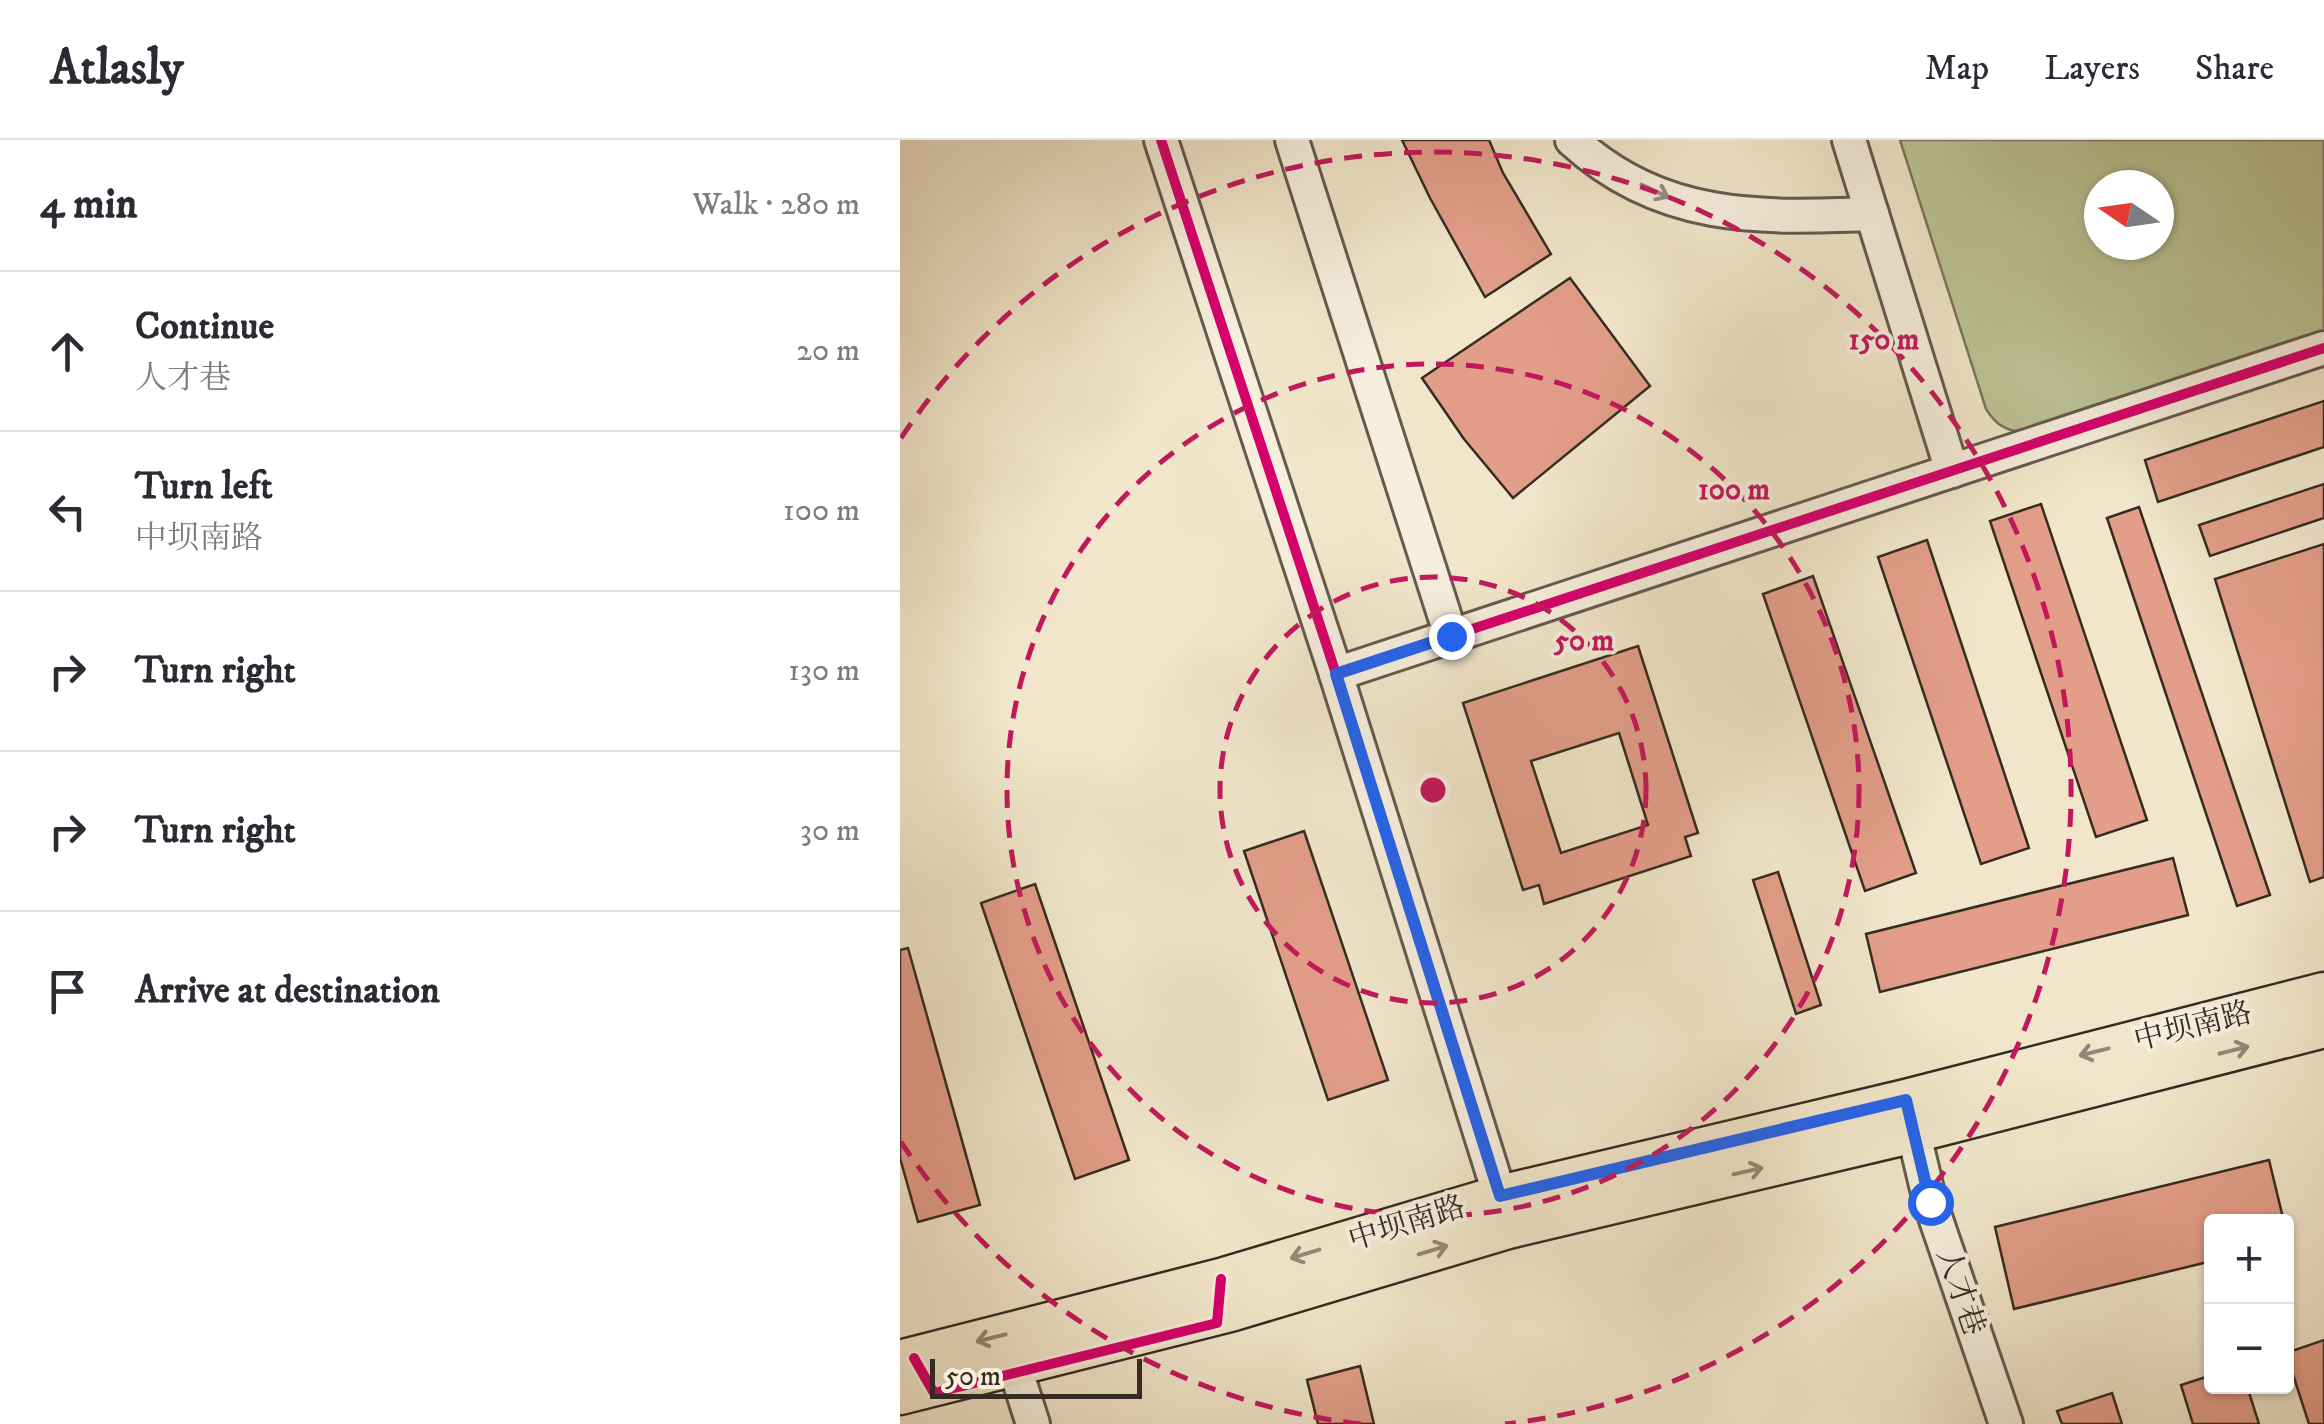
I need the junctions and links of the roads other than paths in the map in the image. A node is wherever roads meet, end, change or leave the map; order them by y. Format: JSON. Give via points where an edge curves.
{"nodes":[{"id":1,"x":1161,"y":140,"type":"edge"},
{"id":2,"x":1292,"y":140,"type":"edge"},
{"id":3,"x":1572,"y":140,"type":"edge"},
{"id":4,"x":1849,"y":140,"type":"edge"},
{"id":5,"x":1872,"y":214,"type":"junction"},
{"id":6,"x":2324,"y":348,"type":"edge"},
{"id":7,"x":1952,"y":471,"type":"junction"},
{"id":8,"x":1451,"y":636,"type":"junction"},
{"id":9,"x":1336,"y":674,"type":"junction"},
{"id":10,"x":2324,"y":993,"type":"edge"},
{"id":11,"x":2324,"y":1027,"type":"edge"},
{"id":12,"x":1906,"y":1100,"type":"junction"},
{"id":13,"x":1500,"y":1196,"type":"junction"},
{"id":14,"x":1222,"y":1279,"type":"junction"},
{"id":15,"x":905,"y":1371,"type":"edge"},
{"id":16,"x":1017,"y":1374,"type":"junction"},
{"id":17,"x":1033,"y":1424,"type":"edge"},
{"id":18,"x":2006,"y":1424,"type":"edge"}],
"edges":[{"from":1,"to":9,"type":"street"},
{"from":2,"to":8,"type":"street"},
{"from":3,"to":5,"type":"street","one_way":true,"via":[[1654,192],[1703,210],[1769,217]]},
{"from":4,"to":5,"type":"street"},
{"from":5,"to":7,"type":"street"},
{"from":6,"to":7,"type":"street"},
{"from":7,"to":8,"type":"street"},
{"from":8,"to":9,"type":"street"},
{"from":9,"to":13,"type":"street"},
{"from":10,"to":12,"type":"main road","name":"中坝南路","one_way":true},
{"from":15,"to":11,"type":"main road","name":"中坝南路","one_way":true,"via":[[1230,1311],[1508,1228]]},
{"from":12,"to":13,"type":"main road","name":"中坝南路"},
{"from":12,"to":18,"type":"street","name":"人才巷","via":[[1930,1202]]},
{"from":13,"to":14,"type":"main road","name":"中坝南路","one_way":true},
{"from":14,"to":15,"type":"main road","name":"中坝南路","one_way":true},
{"from":14,"to":16,"type":"street","via":[[1217,1323]]},
{"from":15,"to":16,"type":"street","via":[[934,1393]]},
{"from":16,"to":17,"type":"street"}]}
